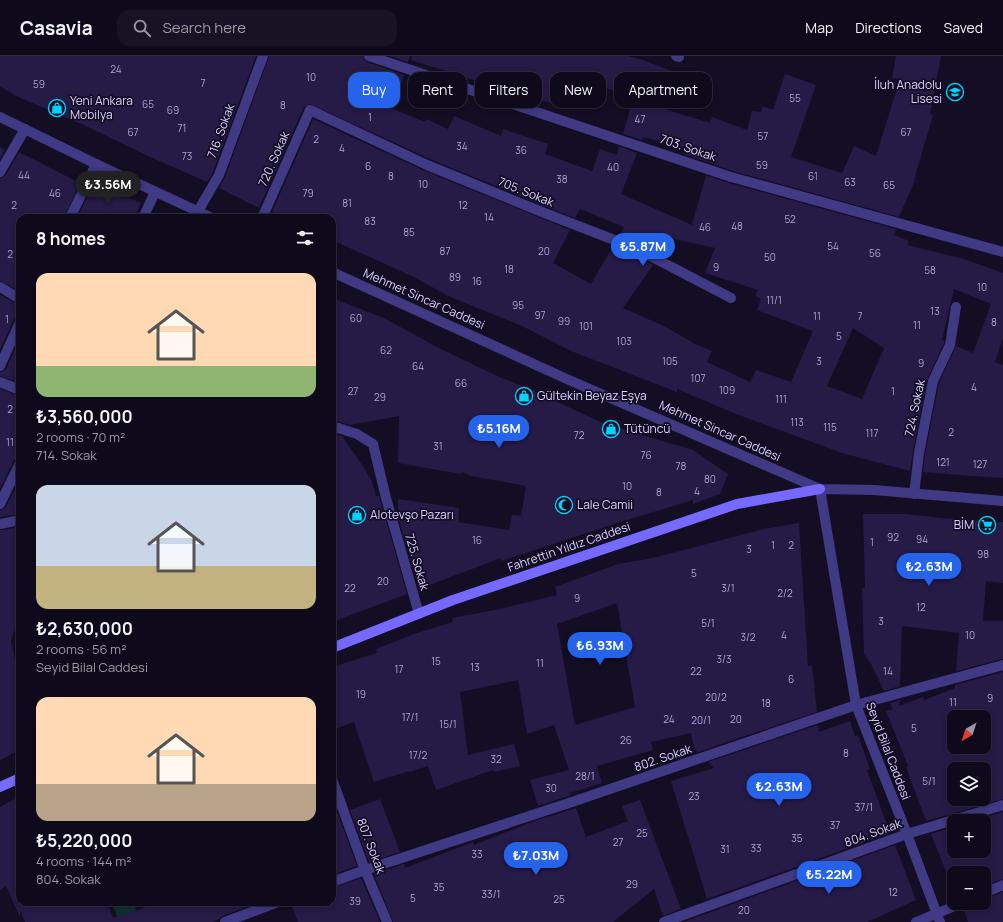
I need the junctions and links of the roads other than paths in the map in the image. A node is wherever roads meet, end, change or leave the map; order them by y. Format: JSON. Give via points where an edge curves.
{"nodes":[{"id":1,"x":263,"y":56,"type":"edge"},
{"id":2,"x":369,"y":56,"type":"edge"},
{"id":3,"x":310,"y":110,"type":"joint"},
{"id":4,"x":0,"y":117,"type":"edge"},
{"id":5,"x":25,"y":129,"type":"junction"},
{"id":6,"x":96,"y":164,"type":"junction"},
{"id":7,"x":0,"y":172,"type":"edge"},
{"id":8,"x":155,"y":192,"type":"junction"},
{"id":9,"x":72,"y":214,"type":"edge"},
{"id":10,"x":145,"y":214,"type":"edge"},
{"id":11,"x":194,"y":214,"type":"edge"},
{"id":12,"x":197,"y":214,"type":"edge"},
{"id":13,"x":264,"y":214,"type":"edge"},
{"id":14,"x":1003,"y":252,"type":"edge"},
{"id":15,"x":336,"y":274,"type":"edge"},
{"id":16,"x":0,"y":287,"type":"edge"},
{"id":17,"x":16,"y":297,"type":"edge"},
{"id":18,"x":731,"y":298,"type":"dead end"},
{"id":19,"x":956,"y":307,"type":"dead end"},
{"id":20,"x":16,"y":331,"type":"edge"},
{"id":21,"x":0,"y":366,"type":"edge"},
{"id":22,"x":0,"y":382,"type":"edge"},
{"id":23,"x":16,"y":388,"type":"edge"},
{"id":24,"x":336,"y":427,"type":"edge"},
{"id":25,"x":16,"y":471,"type":"edge"},
{"id":26,"x":820,"y":489,"type":"junction"},
{"id":27,"x":914,"y":494,"type":"junction"},
{"id":28,"x":1003,"y":501,"type":"edge"},
{"id":29,"x":0,"y":504,"type":"edge"},
{"id":30,"x":16,"y":521,"type":"edge"},
{"id":31,"x":0,"y":524,"type":"edge"},
{"id":32,"x":419,"y":614,"type":"junction"},
{"id":33,"x":336,"y":646,"type":"edge"},
{"id":34,"x":1003,"y":665,"type":"edge"},
{"id":35,"x":856,"y":706,"type":"junction"},
{"id":36,"x":16,"y":780,"type":"edge"},
{"id":37,"x":0,"y":787,"type":"edge"},
{"id":38,"x":336,"y":790,"type":"edge"},
{"id":39,"x":1003,"y":805,"type":"edge"},
{"id":40,"x":907,"y":834,"type":"junction"},
{"id":41,"x":365,"y":870,"type":"junction"},
{"id":42,"x":336,"y":881,"type":"edge"},
{"id":43,"x":1003,"y":885,"type":"edge"},
{"id":44,"x":991,"y":890,"type":"edge"},
{"id":45,"x":267,"y":906,"type":"edge"},
{"id":46,"x":951,"y":910,"type":"edge"},
{"id":47,"x":938,"y":918,"type":"edge"},
{"id":48,"x":225,"y":922,"type":"edge"},
{"id":49,"x":387,"y":922,"type":"edge"},
{"id":50,"x":664,"y":922,"type":"edge"},
{"id":51,"x":916,"y":922,"type":"edge"}],
"edges":[{"from":1,"to":12,"type":"street","name":"716. Sokak","via":[[219,175]]},
{"from":2,"to":14,"type":"street","name":"703. Sokak","via":[[731,176]]},
{"from":3,"to":13,"type":"street","name":"720. Sokak"},
{"from":3,"to":18,"type":"street","name":"705. Sokak","via":[[427,165],[635,248]]},
{"from":4,"to":5,"type":"street"},
{"from":5,"to":6,"type":"street"},
{"from":5,"to":7,"type":"street"},
{"from":6,"to":8,"type":"street"},
{"from":6,"to":9,"type":"street"},
{"from":8,"to":10,"type":"street"},
{"from":8,"to":11,"type":"street"},
{"from":15,"to":26,"type":"street","name":"Mehmet Sincar Caddesi","via":[[569,380]]},
{"from":16,"to":17,"type":"street"},
{"from":19,"to":27,"type":"street","name":"724. Sokak","via":[[950,345],[933,381]]},
{"from":20,"to":21,"type":"street"},
{"from":22,"to":23,"type":"street"},
{"from":24,"to":32,"type":"street","name":"725. Sokak","via":[[357,434],[373,444]]},
{"from":25,"to":29,"type":"street"},
{"from":26,"to":27,"type":"street","name":"Mehmet Sincar Caddesi"},
{"from":26,"to":32,"type":"main road","name":"Fahrettin Yıldız Caddesi","via":[[737,504],[453,600]]},
{"from":26,"to":35,"type":"street","name":"Seyid Bilal Caddesi"},
{"from":27,"to":28,"type":"street","name":"Mehmet Sincar Caddesi"},
{"from":30,"to":31,"type":"street"},
{"from":32,"to":33,"type":"main road","name":"Fahrettin Yıldız Caddesi"},
{"from":34,"to":35,"type":"street","name":"802. Sokak"},
{"from":35,"to":40,"type":"street","name":"Seyid Bilal Caddesi"},
{"from":35,"to":41,"type":"street","name":"802. Sokak"},
{"from":36,"to":37,"type":"main road"},
{"from":38,"to":41,"type":"street","name":"807. Sokak"},
{"from":39,"to":40,"type":"street","name":"804. Sokak"},
{"from":40,"to":47,"type":"street","name":"Seyid Bilal Caddesi"},
{"from":40,"to":50,"type":"street","name":"804. Sokak"},
{"from":41,"to":42,"type":"street","name":"802. Sokak"},
{"from":41,"to":49,"type":"street","name":"807. Sokak"},
{"from":43,"to":44,"type":"street"},
{"from":45,"to":48,"type":"street"},
{"from":46,"to":47,"type":"street"},
{"from":47,"to":51,"type":"street"}]}
